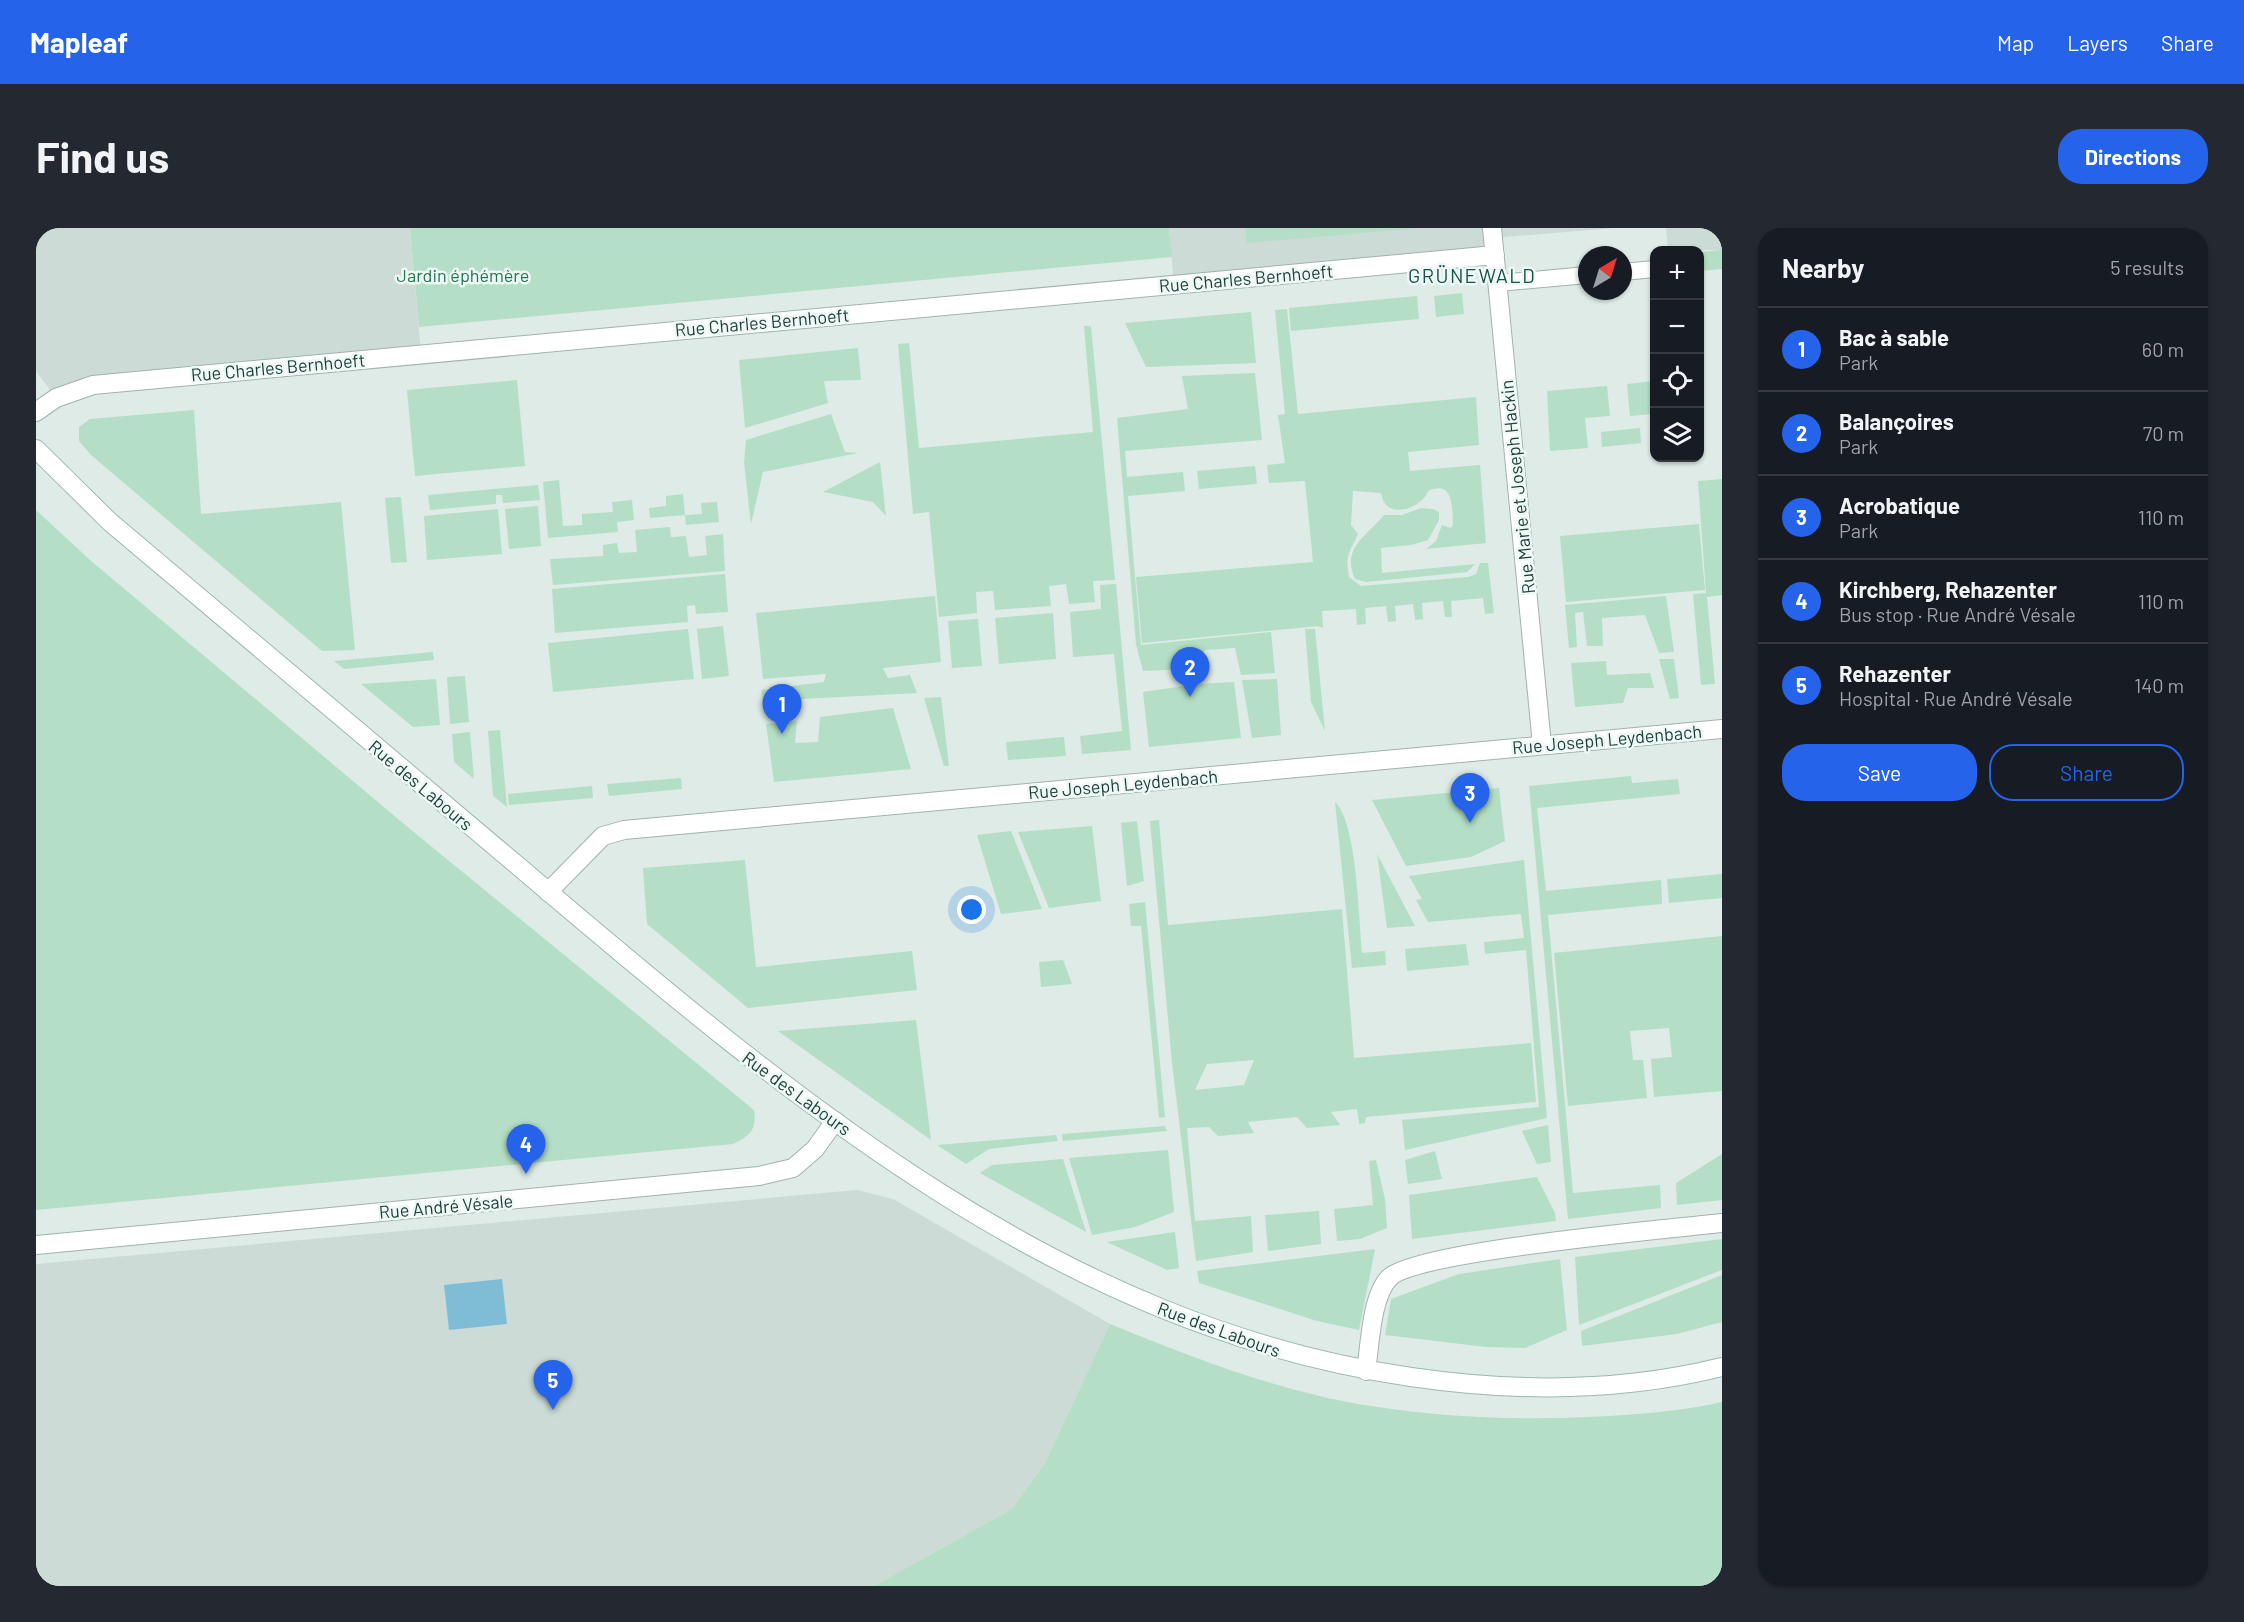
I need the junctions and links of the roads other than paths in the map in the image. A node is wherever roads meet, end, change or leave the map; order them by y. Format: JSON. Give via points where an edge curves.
{"nodes":[{"id":1,"x":1492,"y":228,"type":"edge"},
{"id":2,"x":1495,"y":255,"type":"junction"},
{"id":3,"x":1650,"y":269,"type":"edge"},
{"id":4,"x":1632,"y":271,"type":"edge"},
{"id":5,"x":1578,"y":276,"type":"edge"},
{"id":6,"x":1498,"y":283,"type":"junction"},
{"id":7,"x":36,"y":412,"type":"edge"},
{"id":8,"x":36,"y":449,"type":"edge"},
{"id":9,"x":1722,"y":729,"type":"edge"},
{"id":10,"x":1542,"y":745,"type":"junction"},
{"id":11,"x":548,"y":892,"type":"junction"},
{"id":12,"x":835,"y":1121,"type":"junction"},
{"id":13,"x":1722,"y":1223,"type":"edge"},
{"id":14,"x":36,"y":1245,"type":"edge"},
{"id":15,"x":1722,"y":1367,"type":"edge"},
{"id":16,"x":1366,"y":1371,"type":"junction"}],
"edges":[{"from":1,"to":2,"type":"street","name":"Rue Marie et Joseph Hackin"},
{"from":2,"to":6,"type":"street","name":"Rue Marie et Joseph Hackin"},
{"from":2,"to":7,"type":"street","name":"Rue Charles Bernhoeft","via":[[93,385],[56,398]]},
{"from":3,"to":4,"type":"lane"},
{"from":5,"to":6,"type":"lane"},
{"from":6,"to":10,"type":"street","name":"Rue Marie et Joseph Hackin"},
{"from":8,"to":11,"type":"street","name":"Rue des Labours","via":[[110,522]]},
{"from":9,"to":10,"type":"street","name":"Rue Joseph Leydenbach"},
{"from":10,"to":11,"type":"street","name":"Rue Joseph Leydenbach","via":[[624,830],[603,836]]},
{"from":11,"to":12,"type":"street","name":"Rue des Labours","via":[[744,1054]]},
{"from":12,"to":14,"type":"street","name":"Rue André Vésale","via":[[815,1149],[793,1167],[759,1176]]},
{"from":12,"to":16,"type":"street","name":"Rue des Labours","via":[[951,1201],[1121,1292],[1288,1354]]},
{"from":13,"to":16,"type":"street","via":[[1455,1256],[1408,1267],[1389,1278],[1377,1301]]},
{"from":15,"to":16,"type":"street","name":"Rue des Labours","via":[[1628,1383],[1496,1388]]}]}
